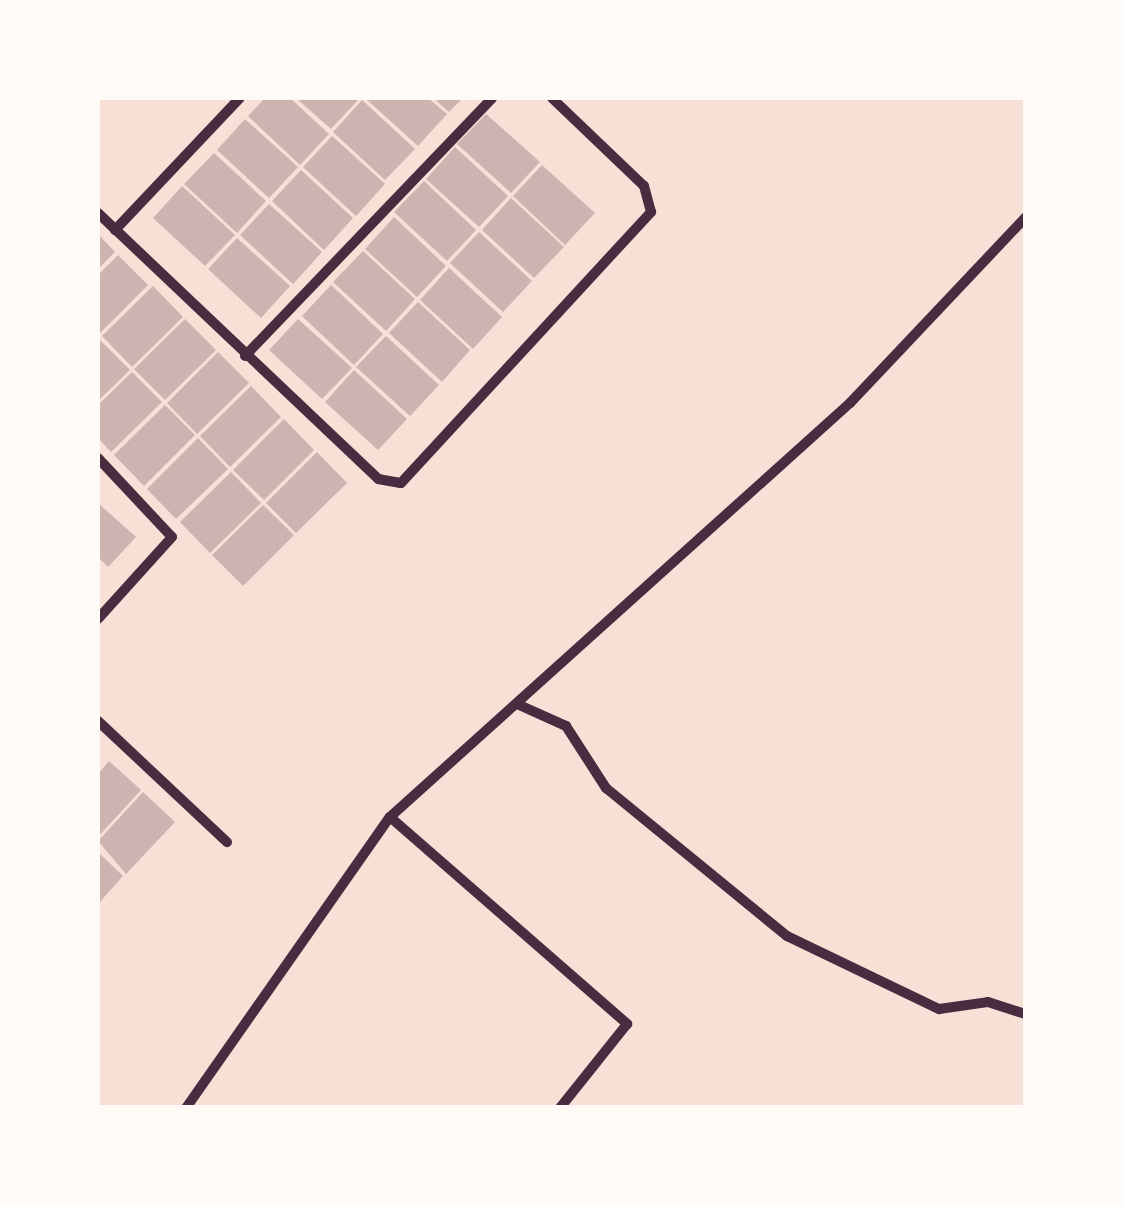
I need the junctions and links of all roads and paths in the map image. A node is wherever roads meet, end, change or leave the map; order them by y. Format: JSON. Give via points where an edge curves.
{"nodes":[{"id":1,"x":240,"y":98,"type":"edge"},
{"id":2,"x":492,"y":98,"type":"edge"},
{"id":3,"x":552,"y":98,"type":"edge"},
{"id":4,"x":98,"y":213,"type":"edge"},
{"id":5,"x":1026,"y":217,"type":"edge"},
{"id":6,"x":115,"y":230,"type":"junction"},
{"id":7,"x":245,"y":356,"type":"junction"},
{"id":8,"x":98,"y":458,"type":"edge"},
{"id":9,"x":98,"y":619,"type":"edge"},
{"id":10,"x":517,"y":704,"type":"junction"},
{"id":11,"x":98,"y":720,"type":"edge"},
{"id":12,"x":390,"y":817,"type":"junction"},
{"id":13,"x":228,"y":842,"type":"dead end"},
{"id":14,"x":1026,"y":1014,"type":"edge"},
{"id":15,"x":186,"y":1108,"type":"edge"},
{"id":16,"x":560,"y":1108,"type":"edge"}],
"edges":[{"from":1,"to":6,"type":"street"},
{"from":2,"to":7,"type":"street"},
{"from":3,"to":7,"type":"street","via":[[644,186],[652,212],[401,484],[378,479]]},
{"from":4,"to":6,"type":"street"},
{"from":5,"to":10,"type":"street","via":[[850,403]]},
{"from":6,"to":7,"type":"street"},
{"from":8,"to":9,"type":"street","via":[[168,528],[168,547]]},
{"from":10,"to":12,"type":"street"},
{"from":10,"to":14,"type":"street","via":[[566,726],[606,788],[787,936],[939,1009],[988,1002]]},
{"from":11,"to":13,"type":"street"},
{"from":12,"to":15,"type":"street"},
{"from":12,"to":16,"type":"street","via":[[627,1024]]}]}
